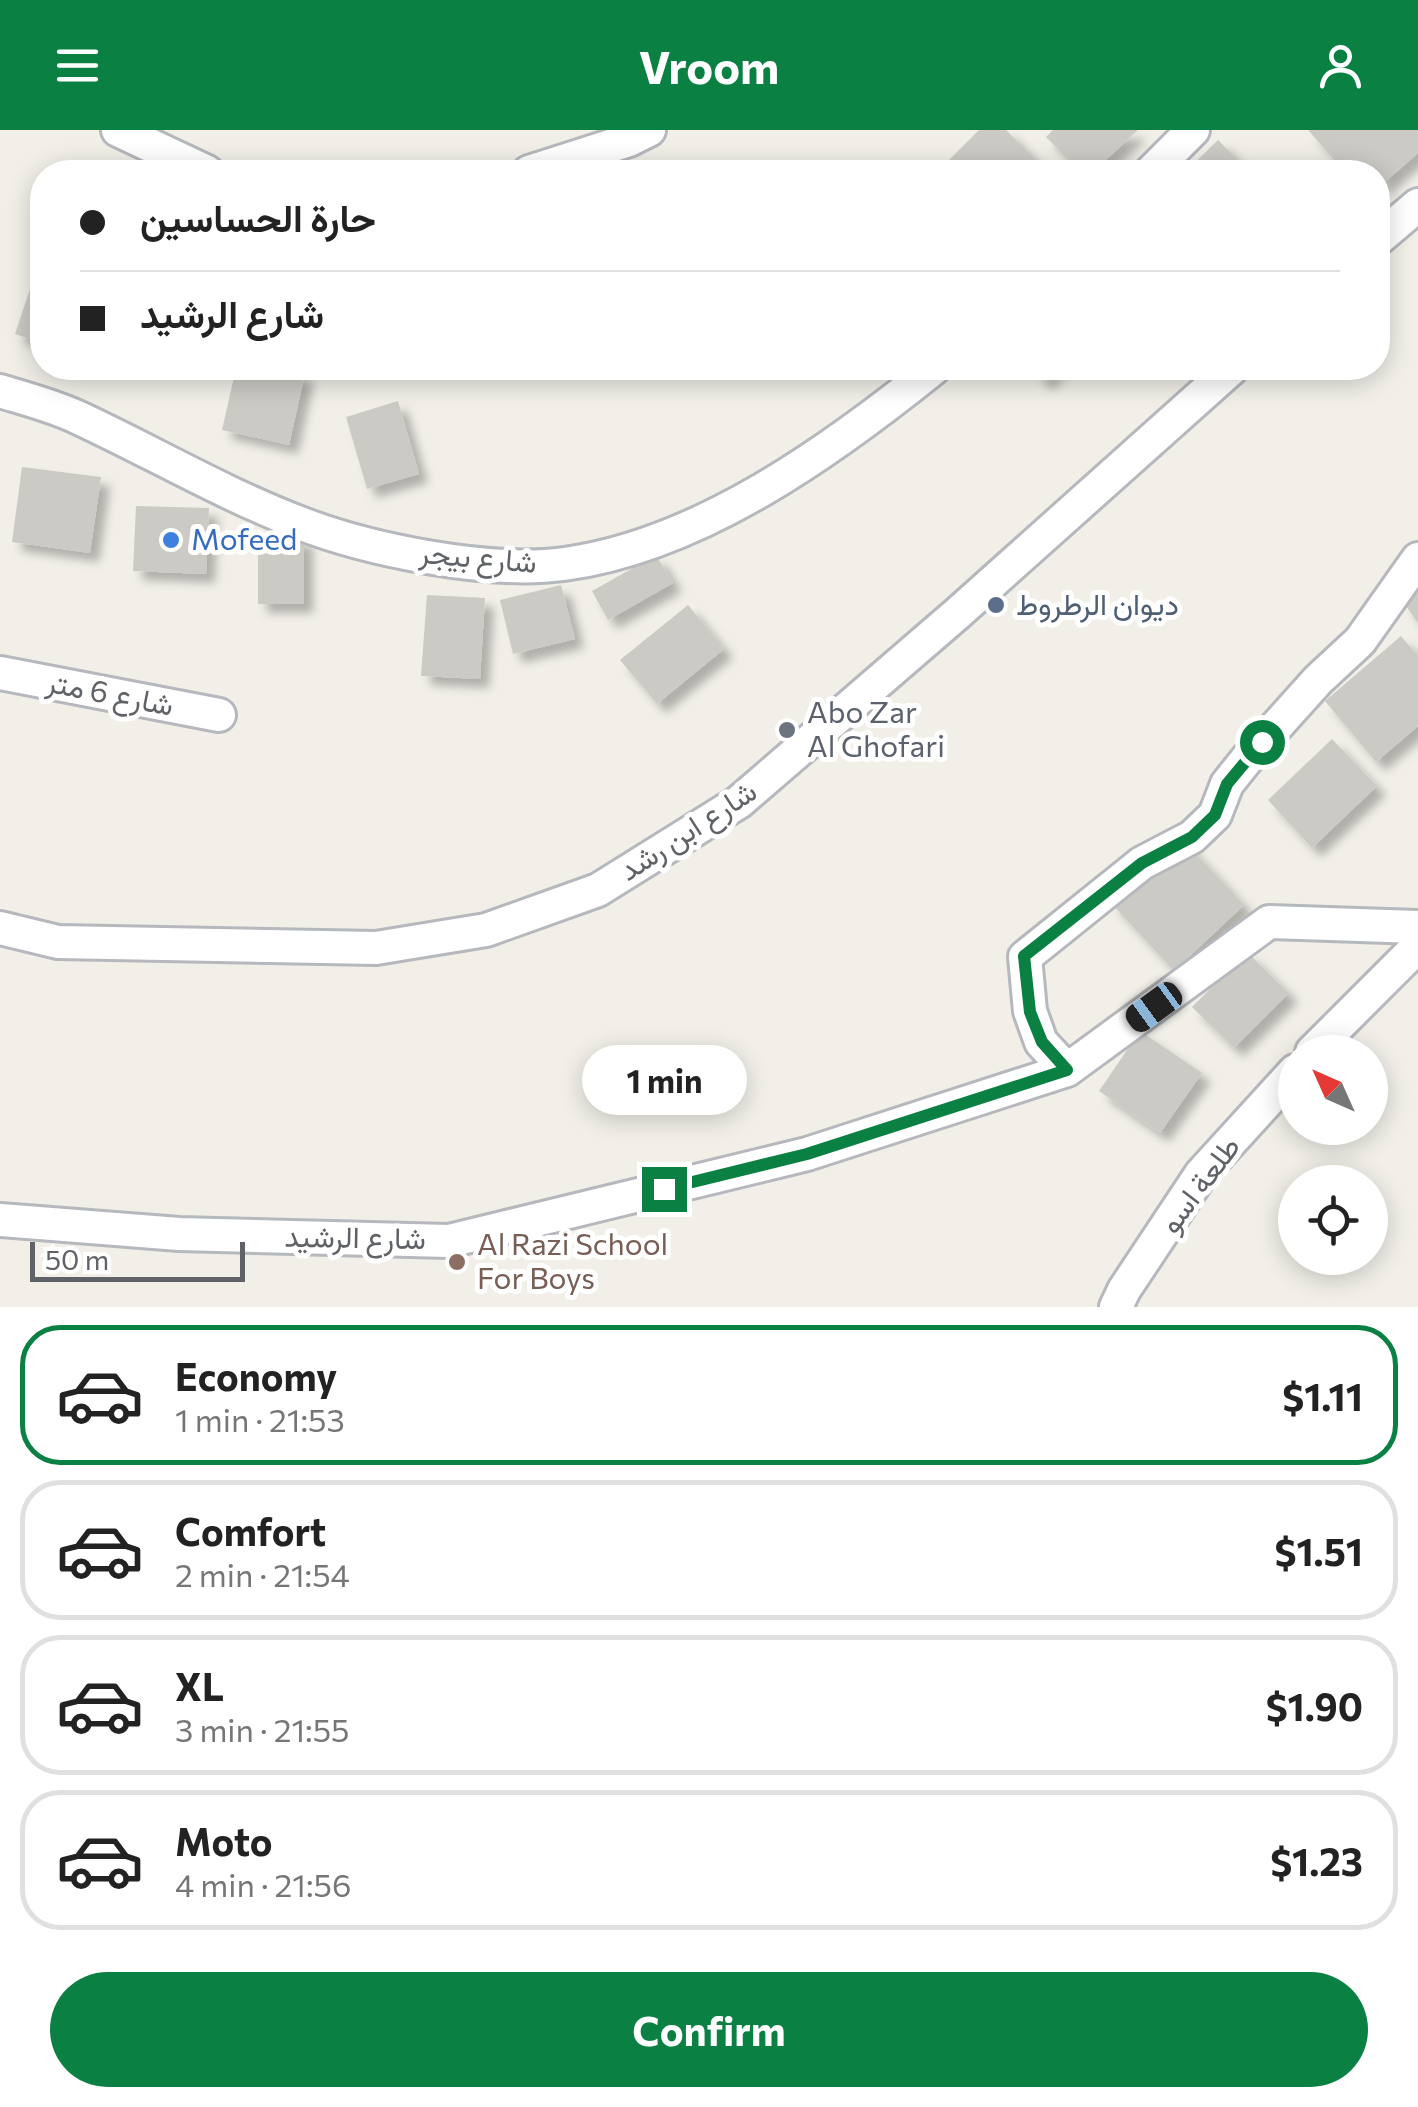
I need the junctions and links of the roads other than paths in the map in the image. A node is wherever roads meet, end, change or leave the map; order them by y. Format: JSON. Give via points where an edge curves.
{"nodes":[{"id":1,"x":118,"y":130,"type":"edge"},
{"id":2,"x":649,"y":130,"type":"edge"},
{"id":3,"x":1193,"y":130,"type":"edge"},
{"id":4,"x":182,"y":160,"type":"edge"},
{"id":5,"x":566,"y":160,"type":"edge"},
{"id":6,"x":1163,"y":160,"type":"edge"},
{"id":7,"x":1418,"y":205,"type":"edge"},
{"id":8,"x":1390,"y":229,"type":"edge"},
{"id":9,"x":918,"y":380,"type":"edge"},
{"id":10,"x":1219,"y":380,"type":"edge"},
{"id":11,"x":0,"y":391,"type":"edge"},
{"id":12,"x":1418,"y":560,"type":"edge"},
{"id":13,"x":0,"y":673,"type":"edge"},
{"id":14,"x":219,"y":715,"type":"dead end"},
{"id":15,"x":1418,"y":927,"type":"edge"},
{"id":16,"x":0,"y":928,"type":"edge"},
{"id":17,"x":1418,"y":946,"type":"edge"},
{"id":18,"x":1329,"y":1035,"type":"edge"},
{"id":19,"x":1067,"y":1070,"type":"junction"},
{"id":20,"x":1278,"y":1090,"type":"edge"},
{"id":21,"x":6,"y":1229,"type":"edge"},
{"id":22,"x":1116,"y":1307,"type":"edge"}],
"edges":[{"from":1,"to":4,"type":"street"},
{"from":2,"to":5,"type":"street"},
{"from":3,"to":6,"type":"street"},
{"from":7,"to":8,"type":"street"},
{"from":9,"to":11,"type":"street","name":"شارع بيجر","via":[[810,460],[694,524],[625,550],[525,566],[369,545],[299,523],[74,416]]},
{"from":10,"to":16,"type":"street","name":"شارع ابن رشد","via":[[740,802],[598,890],[486,930],[376,948],[58,942]]},
{"from":12,"to":19,"type":"street","via":[[1360,641],[1247,758],[1215,815],[1024,956],[1030,1012],[1042,1042]]},
{"from":13,"to":14,"type":"street","name":"شارع 6 متر"},
{"from":15,"to":19,"type":"street","name":"شارع الرشيد","via":[[1269,922]]},
{"from":17,"to":18,"type":"street"},
{"from":19,"to":21,"type":"street","name":"شارع الرشيد","via":[[807,1154],[449,1241]]},
{"from":20,"to":22,"type":"street","name":"طلعة اسو","via":[[1201,1174]]}]}
